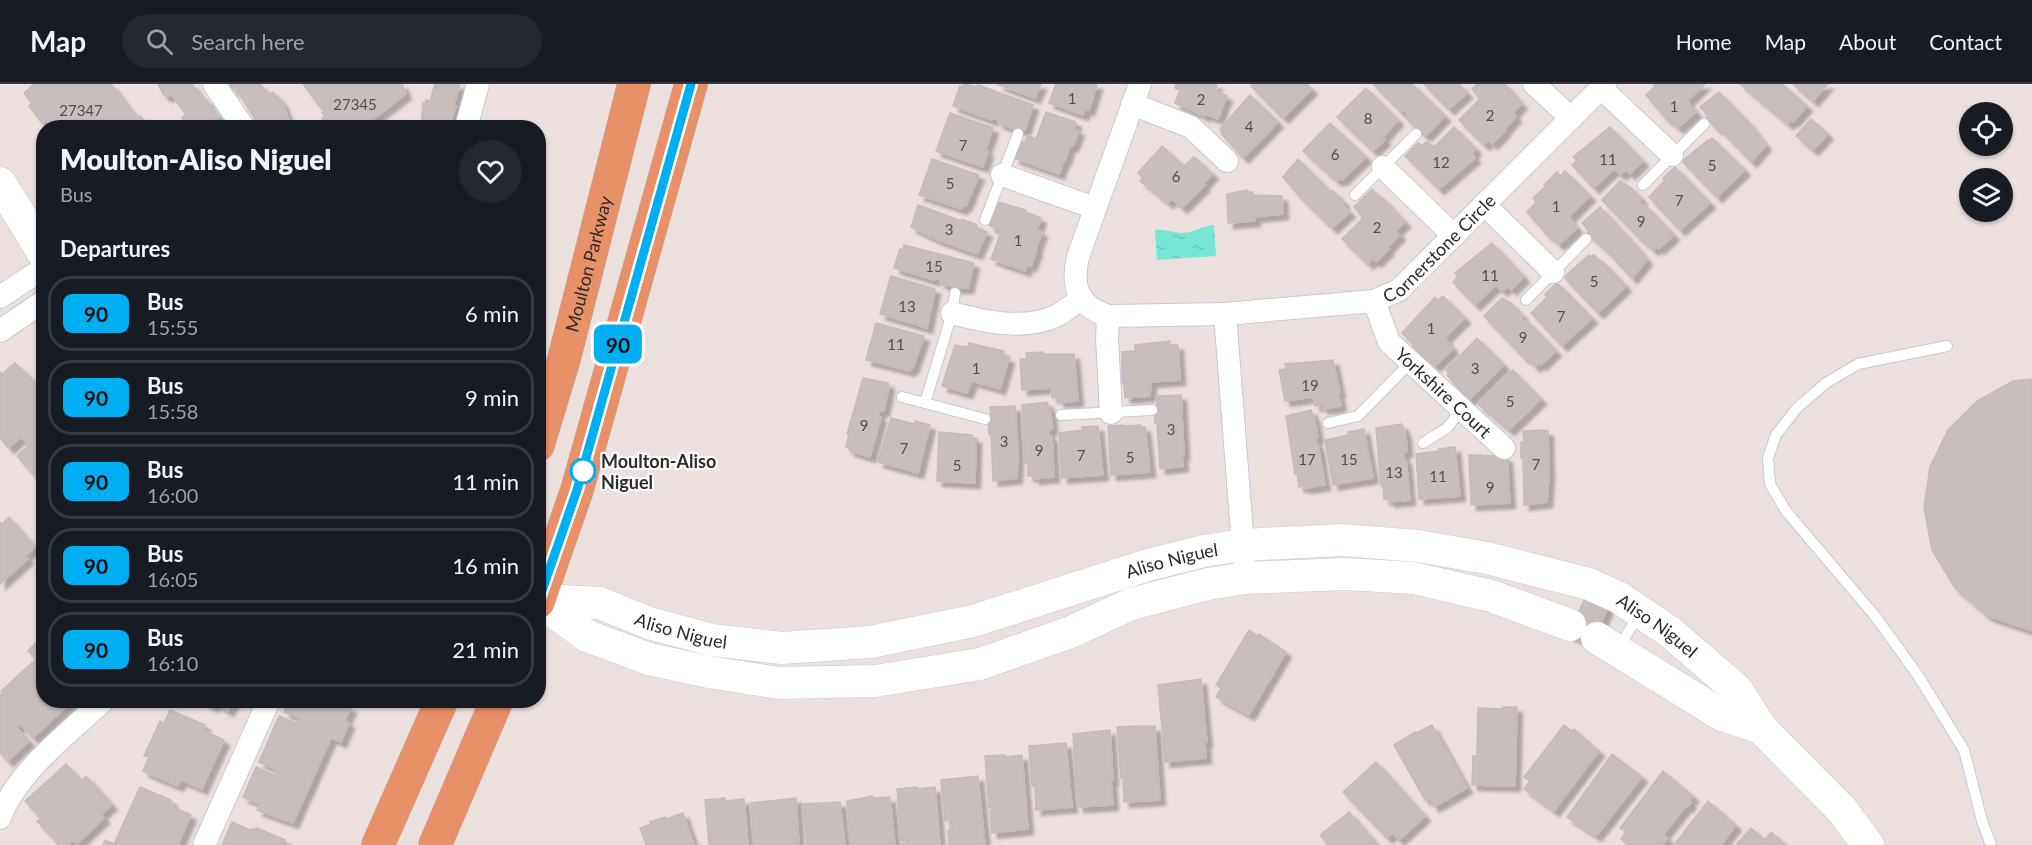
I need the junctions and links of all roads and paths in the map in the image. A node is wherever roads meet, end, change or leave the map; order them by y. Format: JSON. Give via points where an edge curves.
{"nodes":[{"id":1,"x":214,"y":84,"type":"edge"},
{"id":2,"x":478,"y":84,"type":"edge"},
{"id":3,"x":634,"y":84,"type":"edge"},
{"id":4,"x":691,"y":84,"type":"edge"},
{"id":5,"x":1534,"y":84,"type":"edge"},
{"id":6,"x":1603,"y":86,"type":"edge"},
{"id":7,"x":1136,"y":94,"type":"edge"},
{"id":8,"x":1571,"y":118,"type":"junction"},
{"id":9,"x":239,"y":120,"type":"edge"},
{"id":10,"x":468,"y":120,"type":"edge"},
{"id":11,"x":1704,"y":124,"type":"dead end"},
{"id":12,"x":1018,"y":134,"type":"dead end"},
{"id":13,"x":1416,"y":134,"type":"dead end"},
{"id":14,"x":1672,"y":156,"type":"junction"},
{"id":15,"x":1227,"y":161,"type":"dead end"},
{"id":16,"x":1383,"y":167,"type":"junction"},
{"id":17,"x":1002,"y":175,"type":"junction"},
{"id":18,"x":0,"y":183,"type":"edge"},
{"id":19,"x":1642,"y":185,"type":"dead end"},
{"id":20,"x":1355,"y":195,"type":"dead end"},
{"id":21,"x":1484,"y":204,"type":"junction"},
{"id":22,"x":1095,"y":208,"type":"junction"},
{"id":23,"x":985,"y":220,"type":"dead end"},
{"id":24,"x":1454,"y":236,"type":"junction"},
{"id":25,"x":1586,"y":239,"type":"dead end"},
{"id":26,"x":36,"y":241,"type":"edge"},
{"id":27,"x":1554,"y":272,"type":"junction"},
{"id":28,"x":36,"y":273,"type":"edge"},
{"id":29,"x":0,"y":297,"type":"edge"},
{"id":30,"x":1081,"y":299,"type":"junction"},
{"id":31,"x":1526,"y":300,"type":"dead end"},
{"id":32,"x":1374,"y":301,"type":"junction"},
{"id":33,"x":953,"y":303,"type":"joint"},
{"id":34,"x":36,"y":307,"type":"edge"},
{"id":35,"x":1225,"y":314,"type":"junction"},
{"id":36,"x":1108,"y":316,"type":"junction"},
{"id":37,"x":0,"y":331,"type":"edge"},
{"id":38,"x":1947,"y":346,"type":"dead end"},
{"id":39,"x":1410,"y":363,"type":"junction"},
{"id":40,"x":902,"y":397,"type":"dead end"},
{"id":41,"x":925,"y":403,"type":"junction"},
{"id":42,"x":1152,"y":410,"type":"dead end"},
{"id":43,"x":1461,"y":410,"type":"junction"},
{"id":44,"x":1111,"y":412,"type":"junction"},
{"id":45,"x":1061,"y":415,"type":"dead end"},
{"id":46,"x":546,"y":418,"type":"edge"},
{"id":47,"x":985,"y":419,"type":"dead end"},
{"id":48,"x":1328,"y":423,"type":"dead end"},
{"id":49,"x":1423,"y":443,"type":"dead end"},
{"id":50,"x":1504,"y":448,"type":"dead end"},
{"id":51,"x":1243,"y":545,"type":"junction"},
{"id":52,"x":1419,"y":546,"type":"junction"},
{"id":53,"x":1245,"y":578,"type":"junction"},
{"id":54,"x":1414,"y":578,"type":"junction"},
{"id":55,"x":546,"y":581,"type":"edge"},
{"id":56,"x":546,"y":601,"type":"edge"},
{"id":57,"x":546,"y":606,"type":"edge"},
{"id":58,"x":1641,"y":611,"type":"junction"},
{"id":59,"x":1595,"y":638,"type":"junction"},
{"id":60,"x":96,"y":708,"type":"edge"},
{"id":61,"x":265,"y":708,"type":"edge"},
{"id":62,"x":438,"y":708,"type":"edge"},
{"id":63,"x":494,"y":708,"type":"edge"},
{"id":64,"x":1761,"y":728,"type":"junction"},
{"id":65,"x":0,"y":818,"type":"edge"},
{"id":66,"x":204,"y":845,"type":"edge"},
{"id":67,"x":378,"y":845,"type":"edge"},
{"id":68,"x":435,"y":845,"type":"edge"},
{"id":69,"x":1868,"y":845,"type":"edge"},
{"id":70,"x":1991,"y":845,"type":"edge"}],
"edges":[{"from":1,"to":9,"type":"street"},
{"from":2,"to":10,"type":"street"},
{"from":3,"to":46,"type":"main road","name":"Moulton Parkway"},
{"from":4,"to":55,"type":"main road","via":[[577,490]]},
{"from":5,"to":8,"type":"street"},
{"from":6,"to":8,"type":"street","name":"Cornerstone Circle"},
{"from":6,"to":14,"type":"street"},
{"from":7,"to":15,"type":"street","via":[[1191,127]]},
{"from":7,"to":22,"type":"street"},
{"from":8,"to":21,"type":"street","name":"Cornerstone Circle"},
{"from":11,"to":14,"type":"lane"},
{"from":12,"to":17,"type":"lane"},
{"from":13,"to":16,"type":"lane"},
{"from":14,"to":19,"type":"lane"},
{"from":16,"to":20,"type":"lane"},
{"from":16,"to":24,"type":"street"},
{"from":17,"to":22,"type":"street"},
{"from":17,"to":23,"type":"lane"},
{"from":18,"to":26,"type":"street"},
{"from":21,"to":24,"type":"street","name":"Cornerstone Circle"},
{"from":21,"to":27,"type":"street"},
{"from":22,"to":30,"type":"street","via":[[1074,273]]},
{"from":24,"to":32,"type":"street","name":"Cornerstone Circle","via":[[1399,290]]},
{"from":25,"to":27,"type":"lane"},
{"from":27,"to":31,"type":"lane"},
{"from":28,"to":29,"type":"street"},
{"from":30,"to":33,"type":"street","via":[[1056,316],[1020,325],[981,321]]},
{"from":30,"to":36,"type":"street","via":[[1094,311]]},
{"from":32,"to":35,"type":"street","name":"Cornerstone Circle"},
{"from":32,"to":39,"type":"street","name":"Yorkshire Court","via":[[1389,342]]},
{"from":33,"to":41,"type":"lane"},
{"from":34,"to":37,"type":"street"},
{"from":35,"to":36,"type":"street","name":"Cornerstone Circle"},
{"from":35,"to":51,"type":"street"},
{"from":36,"to":44,"type":"street"},
{"from":38,"to":70,"type":"lane","via":[[1858,364],[1826,383],[1797,408],[1776,435],[1768,458],[1770,484],[1786,511],[1875,616],[1935,702],[1964,750]]},
{"from":39,"to":43,"type":"street","name":"Yorkshire Court"},
{"from":39,"to":48,"type":"lane","via":[[1358,416]]},
{"from":40,"to":41,"type":"lane"},
{"from":41,"to":47,"type":"lane"},
{"from":42,"to":44,"type":"lane"},
{"from":43,"to":49,"type":"lane","via":[[1447,428]]},
{"from":43,"to":50,"type":"street","name":"Yorkshire Court"},
{"from":44,"to":45,"type":"lane"},
{"from":51,"to":52,"type":"street","name":"Aliso Niguel","via":[[1342,540]]},
{"from":51,"to":53,"type":"street"},
{"from":51,"to":56,"type":"street","name":"Aliso Niguel","via":[[1148,565],[973,621],[870,642],[782,648],[712,640],[649,623],[600,603]]},
{"from":52,"to":54,"type":"street"},
{"from":52,"to":58,"type":"street","name":"Aliso Niguel","via":[[1487,558],[1589,584]]},
{"from":53,"to":54,"type":"street","name":"Aliso Niguel","via":[[1346,574]]},
{"from":53,"to":57,"type":"street","name":"Aliso Niguel","via":[[1131,604],[1071,632],[980,664],[875,681],[779,683],[649,659],[587,636]]},
{"from":54,"to":59,"type":"street","name":"Aliso Niguel","via":[[1491,596]]},
{"from":58,"to":59,"type":"lane"},
{"from":58,"to":64,"type":"street","name":"Aliso Niguel","via":[[1736,689]]},
{"from":59,"to":64,"type":"street","name":"Aliso Niguel","via":[[1720,714]]},
{"from":60,"to":65,"type":"street","via":[[33,767],[5,803]]},
{"from":61,"to":66,"type":"street"},
{"from":62,"to":67,"type":"main road"},
{"from":63,"to":68,"type":"main road"},
{"from":64,"to":69,"type":"street","name":"Aliso Niguel","via":[[1842,810]]}]}
